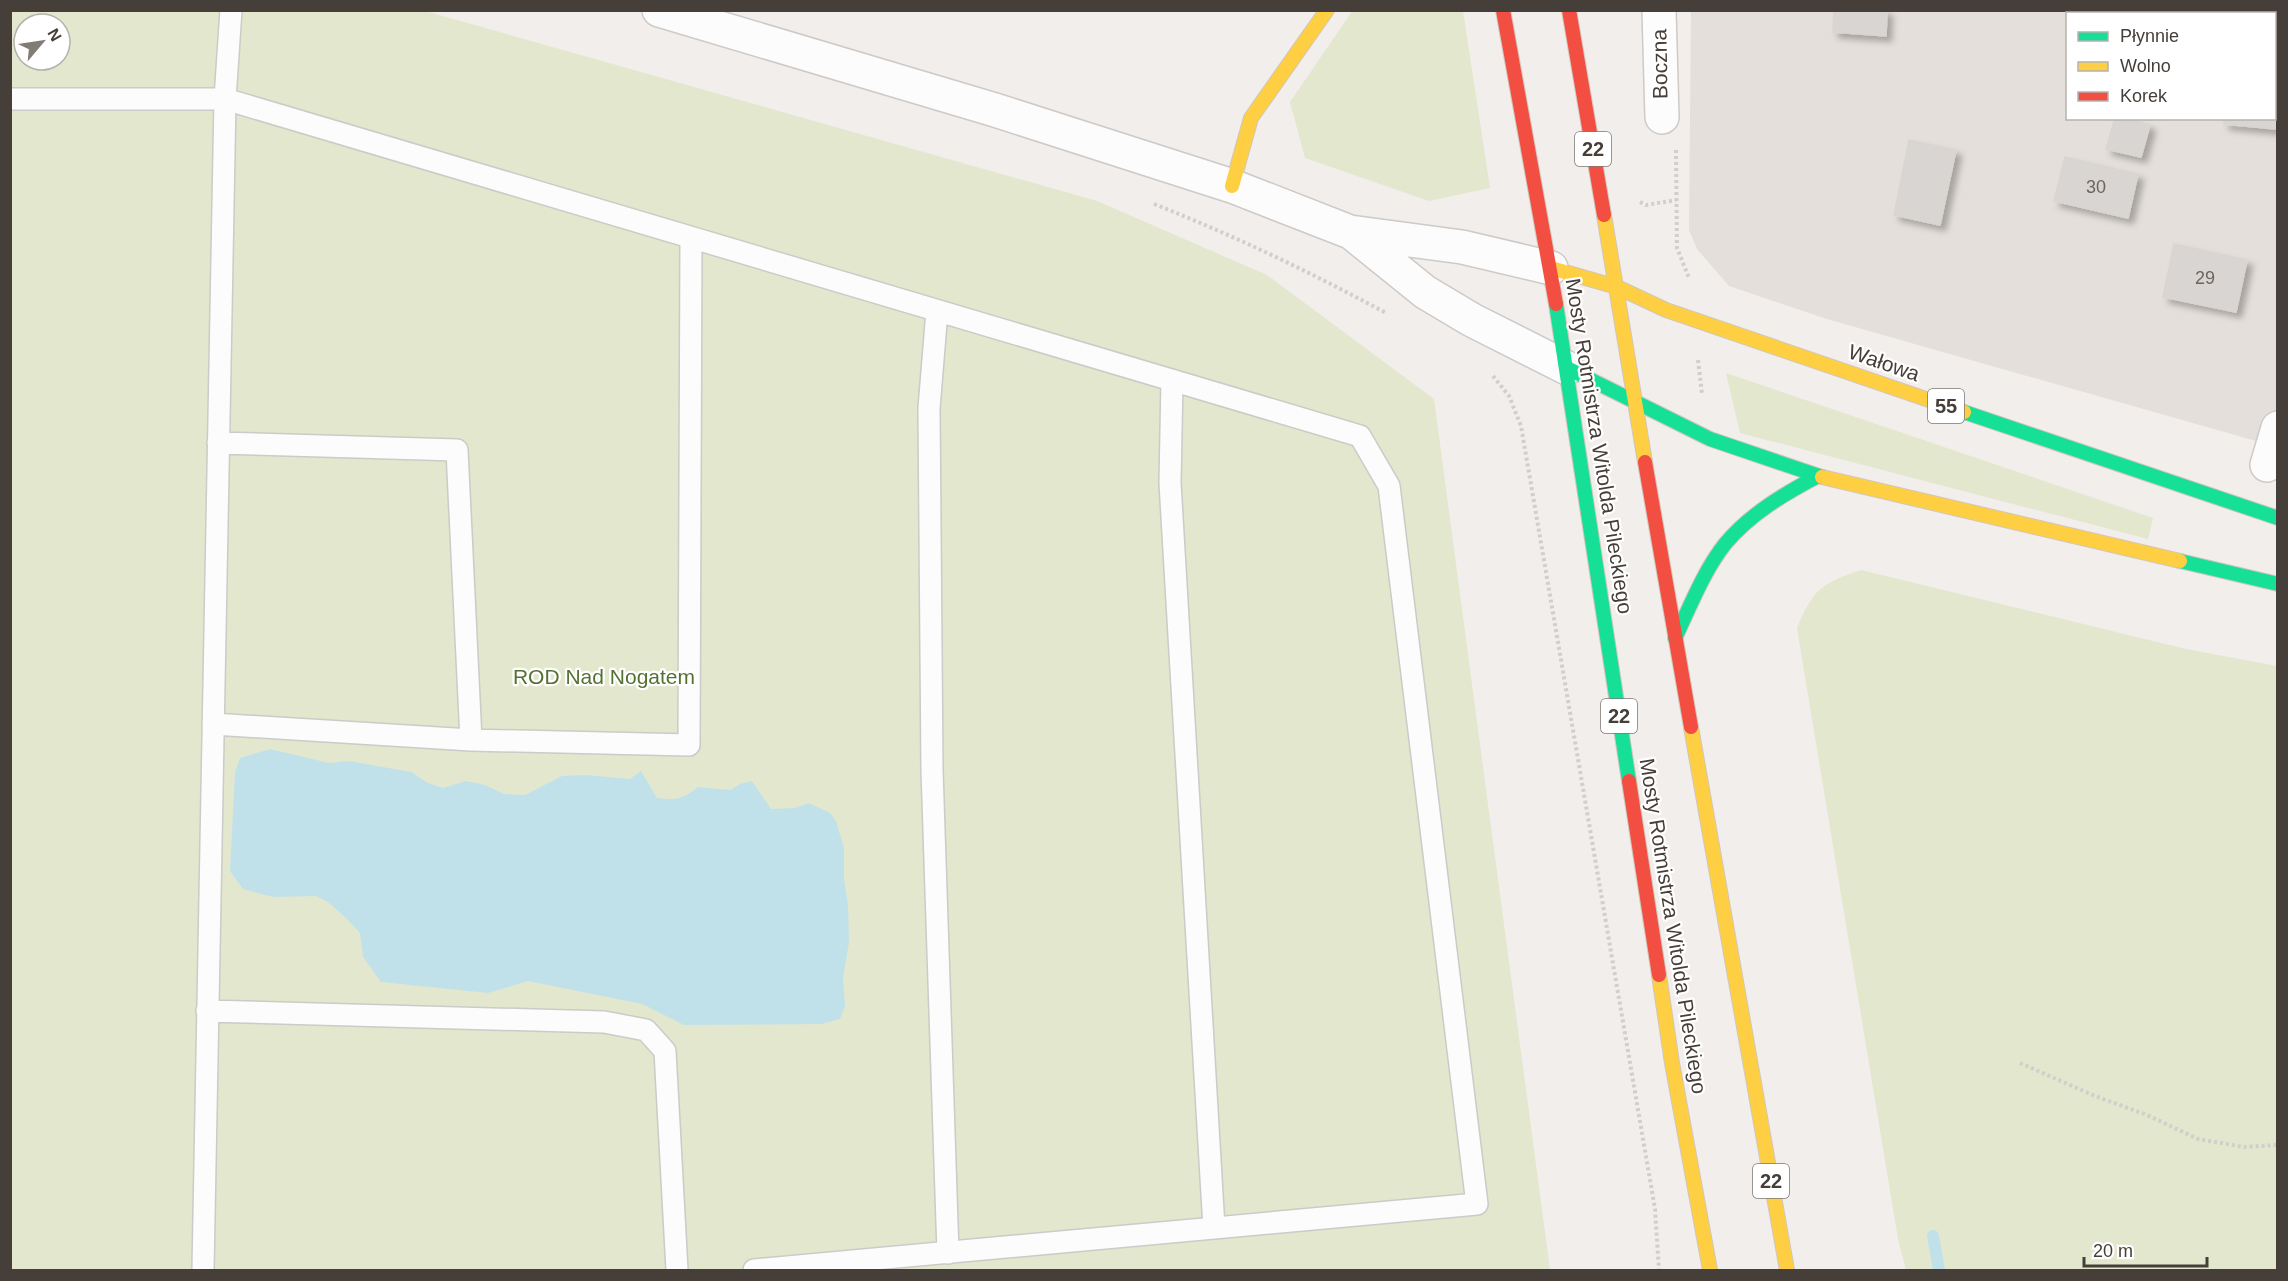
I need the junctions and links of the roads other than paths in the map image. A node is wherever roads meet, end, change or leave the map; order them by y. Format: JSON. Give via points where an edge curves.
{"nodes":[{"id":1,"x":231,"y":10,"type":"edge"},
{"id":2,"x":659,"y":10,"type":"edge"},
{"id":3,"x":1328,"y":10,"type":"edge"},
{"id":4,"x":1503,"y":10,"type":"edge"},
{"id":5,"x":1569,"y":10,"type":"edge"},
{"id":6,"x":1659,"y":10,"type":"edge"},
{"id":7,"x":10,"y":99,"type":"edge"},
{"id":8,"x":225,"y":99,"type":"junction"},
{"id":9,"x":1662,"y":117,"type":"dead end"},
{"id":10,"x":1232,"y":186,"type":"junction"},
{"id":11,"x":1350,"y":232,"type":"junction"},
{"id":12,"x":691,"y":238,"type":"junction"},
{"id":13,"x":1551,"y":268,"type":"junction"},
{"id":14,"x":1617,"y":286,"type":"junction"},
{"id":15,"x":937,"y":311,"type":"junction"},
{"id":16,"x":1567,"y":368,"type":"junction"},
{"id":17,"x":1172,"y":380,"type":"junction"},
{"id":18,"x":1637,"y":402,"type":"junction"},
{"id":19,"x":2277,"y":428,"type":"edge"},
{"id":20,"x":218,"y":442,"type":"junction"},
{"id":21,"x":2267,"y":465,"type":"dead end"},
{"id":22,"x":1818,"y":476,"type":"junction"},
{"id":23,"x":2277,"y":518,"type":"edge"},
{"id":24,"x":2277,"y":584,"type":"edge"},
{"id":25,"x":1675,"y":638,"type":"junction"},
{"id":26,"x":213,"y":724,"type":"junction"},
{"id":27,"x":471,"y":740,"type":"junction"},
{"id":28,"x":207,"y":1011,"type":"junction"},
{"id":29,"x":1214,"y":1228,"type":"junction"},
{"id":30,"x":948,"y":1252,"type":"junction"},
{"id":31,"x":203,"y":1270,"type":"edge"},
{"id":32,"x":677,"y":1270,"type":"edge"},
{"id":33,"x":754,"y":1270,"type":"edge"},
{"id":34,"x":1710,"y":1270,"type":"edge"},
{"id":35,"x":1787,"y":1270,"type":"edge"}],
"edges":[{"from":1,"to":8,"type":"lane"},
{"from":2,"to":10,"type":"street","via":[[995,110]]},
{"from":3,"to":10,"type":"main road","via":[[1251,118]]},
{"from":4,"to":13,"type":"main road","number":"22"},
{"from":5,"to":14,"type":"main road","number":"22"},
{"from":6,"to":9,"type":"street","name":"Boczna"},
{"from":7,"to":8,"type":"lane"},
{"from":8,"to":12,"type":"lane"},
{"from":8,"to":20,"type":"lane"},
{"from":10,"to":11,"type":"street"},
{"from":11,"to":13,"type":"street","via":[[1462,247]]},
{"from":11,"to":16,"type":"street","via":[[1425,292]]},
{"from":12,"to":15,"type":"lane"},
{"from":12,"to":27,"type":"lane","via":[[689,745]]},
{"from":13,"to":14,"type":"main road","number":"55"},
{"from":13,"to":16,"type":"main road","name":"Mosty Rotmistrza Witolda Pileckiego","number":"22"},
{"from":14,"to":18,"type":"main road","number":"22"},
{"from":14,"to":23,"type":"main road","name":"Wałowa","number":"55","via":[[1666,310]]},
{"from":15,"to":17,"type":"lane"},
{"from":15,"to":30,"type":"lane","via":[[929,408],[932,770]]},
{"from":16,"to":18,"type":"main road"},
{"from":16,"to":34,"type":"main road","name":"Mosty Rotmistrza Witolda Pileckiego","number":"22","via":[[1672,1064]]},
{"from":17,"to":29,"type":"lane","via":[[1170,483]]},
{"from":17,"to":29,"type":"lane","via":[[1360,436],[1389,486],[1477,1204]]},
{"from":18,"to":22,"type":"main road","via":[[1710,439]]},
{"from":18,"to":25,"type":"main road","number":"22"},
{"from":19,"to":21,"type":"street"},
{"from":20,"to":26,"type":"lane"},
{"from":20,"to":27,"type":"lane","via":[[457,450]]},
{"from":22,"to":24,"type":"main road"},
{"from":22,"to":25,"type":"main road","via":[[1788,491],[1737,533],[1715,558]]},
{"from":25,"to":35,"type":"main road","number":"22"},
{"from":26,"to":27,"type":"lane"},
{"from":26,"to":28,"type":"lane"},
{"from":28,"to":31,"type":"lane"},
{"from":28,"to":32,"type":"lane","via":[[604,1022],[646,1030],[665,1051]]},
{"from":29,"to":30,"type":"lane"},
{"from":30,"to":33,"type":"lane"}]}
